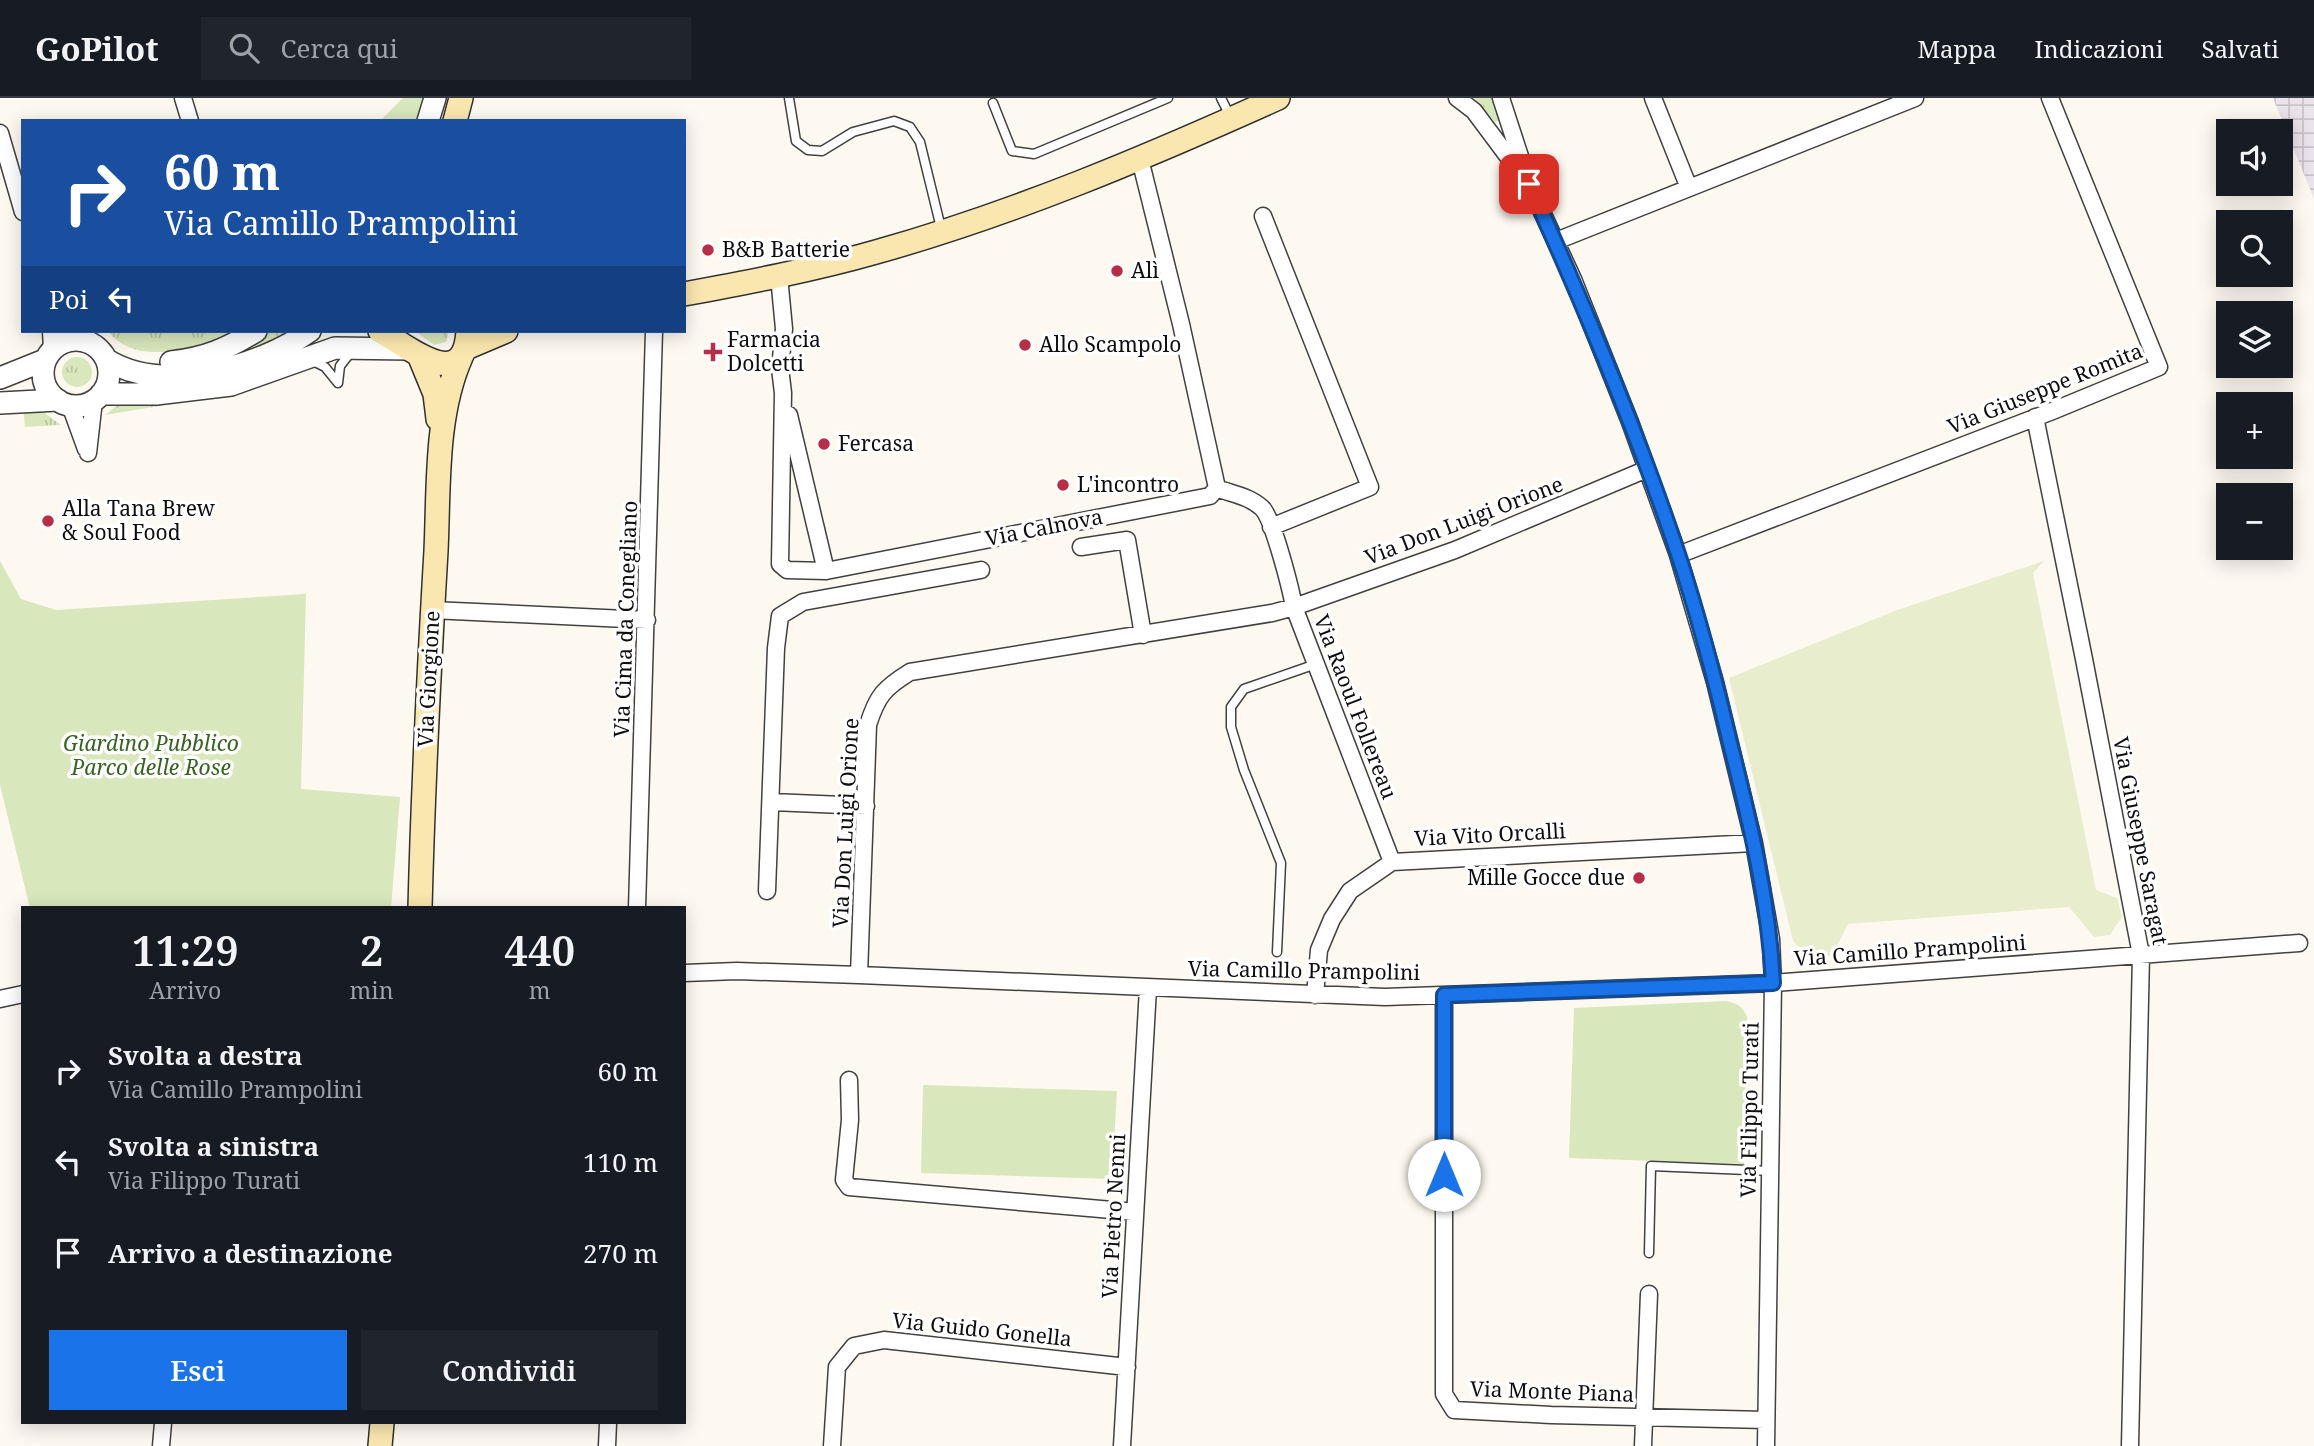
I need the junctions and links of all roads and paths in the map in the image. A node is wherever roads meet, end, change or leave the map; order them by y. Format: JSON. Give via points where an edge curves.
{"nodes":[{"id":1,"x":184,"y":98,"type":"edge"},
{"id":2,"x":435,"y":98,"type":"edge"},
{"id":3,"x":461,"y":98,"type":"edge"},
{"id":4,"x":789,"y":98,"type":"edge"},
{"id":5,"x":1168,"y":98,"type":"edge"},
{"id":6,"x":1278,"y":98,"type":"edge"},
{"id":7,"x":1457,"y":98,"type":"edge"},
{"id":8,"x":1501,"y":98,"type":"edge"},
{"id":9,"x":1654,"y":98,"type":"edge"},
{"id":10,"x":1915,"y":98,"type":"edge"},
{"id":11,"x":2050,"y":98,"type":"edge"},
{"id":12,"x":993,"y":103,"type":"dead end"},
{"id":13,"x":1470,"y":104,"type":"edge"},
{"id":14,"x":1226,"y":108,"type":"edge"},
{"id":15,"x":189,"y":119,"type":"edge"},
{"id":16,"x":429,"y":119,"type":"edge"},
{"id":17,"x":456,"y":119,"type":"edge"},
{"id":18,"x":0,"y":133,"type":"edge"},
{"id":19,"x":1140,"y":159,"type":"junction"},
{"id":20,"x":1529,"y":184,"type":"junction"},
{"id":21,"x":1689,"y":188,"type":"junction"},
{"id":22,"x":21,"y":205,"type":"edge"},
{"id":23,"x":1263,"y":216,"type":"dead end"},
{"id":24,"x":942,"y":231,"type":"junction"},
{"id":25,"x":1556,"y":241,"type":"junction"},
{"id":26,"x":779,"y":276,"type":"junction"},
{"id":27,"x":686,"y":294,"type":"edge"},
{"id":28,"x":253,"y":333,"type":"edge"},
{"id":29,"x":307,"y":333,"type":"edge"},
{"id":30,"x":383,"y":333,"type":"edge"},
{"id":31,"x":500,"y":333,"type":"edge"},
{"id":32,"x":654,"y":333,"type":"edge"},
{"id":33,"x":81,"y":338,"type":"edge"},
{"id":34,"x":466,"y":345,"type":"edge"},
{"id":35,"x":49,"y":347,"type":"edge"},
{"id":36,"x":358,"y":347,"type":"junction"},
{"id":37,"x":415,"y":352,"type":"junction"},
{"id":38,"x":305,"y":357,"type":"junction"},
{"id":39,"x":107,"y":360,"type":"junction"},
{"id":40,"x":0,"y":378,"type":"edge"},
{"id":41,"x":783,"y":393,"type":"junction"},
{"id":42,"x":97,"y":397,"type":"junction"},
{"id":43,"x":64,"y":402,"type":"junction"},
{"id":44,"x":0,"y":403,"type":"edge"},
{"id":45,"x":2035,"y":418,"type":"junction"},
{"id":46,"x":441,"y":450,"type":"junction"},
{"id":47,"x":1647,"y":469,"type":"junction"},
{"id":48,"x":1217,"y":488,"type":"junction"},
{"id":49,"x":1271,"y":527,"type":"junction"},
{"id":50,"x":1081,"y":547,"type":"dead end"},
{"id":51,"x":1678,"y":555,"type":"junction"},
{"id":52,"x":981,"y":570,"type":"dead end"},
{"id":53,"x":826,"y":571,"type":"junction"},
{"id":54,"x":1294,"y":607,"type":"junction"},
{"id":55,"x":432,"y":610,"type":"junction"},
{"id":56,"x":648,"y":620,"type":"junction"},
{"id":57,"x":1143,"y":635,"type":"junction"},
{"id":58,"x":1316,"y":664,"type":"junction"},
{"id":59,"x":772,"y":802,"type":"junction"},
{"id":60,"x":866,"y":806,"type":"junction"},
{"id":61,"x":1754,"y":843,"type":"junction"},
{"id":62,"x":1392,"y":862,"type":"junction"},
{"id":63,"x":767,"y":891,"type":"dead end"},
{"id":64,"x":420,"y":906,"type":"edge"},
{"id":65,"x":637,"y":906,"type":"edge"},
{"id":66,"x":2299,"y":943,"type":"dead end"},
{"id":67,"x":1277,"y":953,"type":"dead end"},
{"id":68,"x":2141,"y":955,"type":"junction"},
{"id":69,"x":686,"y":973,"type":"edge"},
{"id":70,"x":859,"y":975,"type":"junction"},
{"id":71,"x":1773,"y":983,"type":"junction"},
{"id":72,"x":1148,"y":988,"type":"junction"},
{"id":73,"x":21,"y":994,"type":"edge"},
{"id":74,"x":1315,"y":995,"type":"junction"},
{"id":75,"x":1444,"y":995,"type":"junction"},
{"id":76,"x":0,"y":999,"type":"edge"},
{"id":77,"x":849,"y":1080,"type":"dead end"},
{"id":78,"x":1771,"y":1171,"type":"junction"},
{"id":79,"x":1135,"y":1212,"type":"junction"},
{"id":80,"x":1649,"y":1253,"type":"dead end"},
{"id":81,"x":1649,"y":1294,"type":"dead end"},
{"id":82,"x":1127,"y":1367,"type":"junction"},
{"id":83,"x":1645,"y":1417,"type":"junction"},
{"id":84,"x":1766,"y":1420,"type":"junction"},
{"id":85,"x":163,"y":1424,"type":"edge"},
{"id":86,"x":382,"y":1424,"type":"edge"},
{"id":87,"x":608,"y":1424,"type":"edge"},
{"id":88,"x":162,"y":1446,"type":"edge"},
{"id":89,"x":380,"y":1446,"type":"edge"},
{"id":90,"x":607,"y":1446,"type":"edge"},
{"id":91,"x":832,"y":1446,"type":"edge"},
{"id":92,"x":1122,"y":1446,"type":"edge"},
{"id":93,"x":1643,"y":1446,"type":"edge"},
{"id":94,"x":1766,"y":1446,"type":"edge"},
{"id":95,"x":2130,"y":1446,"type":"edge"}],
"edges":[{"from":1,"to":15,"type":"street"},
{"from":2,"to":16,"type":"street"},
{"from":3,"to":17,"type":"main road"},
{"from":4,"to":24,"type":"lane","via":[[796,141],[808,150],[822,151],[853,132],[894,121],[910,127],[920,142]]},
{"from":5,"to":12,"type":"lane","via":[[1034,154],[1012,151]]},
{"from":6,"to":14,"type":"main road"},
{"from":7,"to":13,"type":"street","name":"Via Filippo Turati"},
{"from":8,"to":20,"type":"street","name":"Via Filippo Turati"},
{"from":9,"to":21,"type":"street"},
{"from":10,"to":21,"type":"street"},
{"from":11,"to":45,"type":"street","name":"Via Giuseppe Romita","via":[[2158,367]]},
{"from":13,"to":20,"type":"street","name":"Via Filippo Turati"},
{"from":14,"to":19,"type":"main road"},
{"from":18,"to":22,"type":"street"},
{"from":19,"to":24,"type":"main road"},
{"from":19,"to":48,"type":"street"},
{"from":20,"to":25,"type":"street","name":"Via Filippo Turati"},
{"from":21,"to":25,"type":"street"},
{"from":23,"to":49,"type":"street","via":[[1370,487]]},
{"from":24,"to":26,"type":"main road"},
{"from":25,"to":47,"type":"street","name":"Via Filippo Turati"},
{"from":26,"to":27,"type":"main road"},
{"from":26,"to":41,"type":"street","name":"Via Calnova"},
{"from":28,"to":33,"type":"street","via":[[228,348],[195,359],[159,363],[135,360]]},
{"from":29,"to":39,"type":"street","via":[[257,359],[189,374],[140,374]]},
{"from":30,"to":37,"type":"main road"},
{"from":31,"to":34,"type":"main road"},
{"from":32,"to":56,"type":"street","name":"Via Cima da Conegliano"},
{"from":33,"to":35,"type":"street"},
{"from":33,"to":39,"type":"street"},
{"from":34,"to":37,"type":"main road","via":[[446,364]]},
{"from":34,"to":46,"type":"main road","name":"Via Giorgione","via":[[448,393]]},
{"from":35,"to":40,"type":"street"},
{"from":35,"to":43,"type":"street","via":[[43,373],[46,385]]},
{"from":36,"to":37,"type":"street"},
{"from":36,"to":38,"type":"street"},
{"from":36,"to":38,"type":"lane","via":[[340,366],[338,383],[325,367]]},
{"from":37,"to":46,"type":"main road","name":"Via Giorgione","via":[[435,394]]},
{"from":38,"to":42,"type":"street","via":[[231,385]]},
{"from":39,"to":42,"type":"street","via":[[108,382]]},
{"from":41,"to":53,"type":"street","name":"Via Calnova"},
{"from":41,"to":53,"type":"street","name":"Via Calnova","via":[[780,564],[787,570]]},
{"from":42,"to":43,"type":"street","via":[[83,405]]},
{"from":42,"to":43,"type":"street","via":[[88,453]]},
{"from":43,"to":44,"type":"street"},
{"from":45,"to":51,"type":"street","name":"Via Giuseppe Romita"},
{"from":45,"to":68,"type":"street","name":"Via Giuseppe Saragat"},
{"from":46,"to":55,"type":"main road","name":"Via Giorgione"},
{"from":47,"to":51,"type":"street","name":"Via Filippo Turati"},
{"from":47,"to":54,"type":"street","name":"Via Don Luigi Orione","via":[[1455,550]]},
{"from":48,"to":49,"type":"street","via":[[1252,500],[1265,510]]},
{"from":48,"to":53,"type":"street","name":"Via Calnova","via":[[1210,496]]},
{"from":49,"to":54,"type":"street"},
{"from":50,"to":57,"type":"street","via":[[1127,540]]},
{"from":51,"to":61,"type":"street","name":"Via Filippo Turati"},
{"from":52,"to":59,"type":"street","via":[[803,602],[780,616]]},
{"from":54,"to":57,"type":"street","name":"Via Don Luigi Orione"},
{"from":54,"to":58,"type":"street","name":"Via Raoul Follereau"},
{"from":55,"to":56,"type":"street"},
{"from":55,"to":64,"type":"main road","name":"Via Giorgione"},
{"from":56,"to":65,"type":"street","name":"Via Cima da Conegliano"},
{"from":57,"to":60,"type":"street","name":"Via Don Luigi Orione","via":[[910,673],[890,684],[875,701],[868,725]]},
{"from":58,"to":62,"type":"street","name":"Via Raoul Follereau"},
{"from":58,"to":67,"type":"lane","via":[[1244,690],[1231,707],[1230,727],[1281,863]]},
{"from":59,"to":60,"type":"street"},
{"from":59,"to":63,"type":"street"},
{"from":60,"to":70,"type":"street","name":"Via Don Luigi Orione"},
{"from":61,"to":62,"type":"street","name":"Via Vito Orcalli"},
{"from":61,"to":71,"type":"street","name":"Via Filippo Turati","via":[[1771,939]]},
{"from":62,"to":74,"type":"street","name":"Via Vito Orcalli","via":[[1350,891],[1332,919],[1319,950]]},
{"from":66,"to":68,"type":"street","name":"Via Camillo Prampolini"},
{"from":68,"to":71,"type":"street","name":"Via Camillo Prampolini"},
{"from":68,"to":95,"type":"street","name":"Via Giuseppe Saragat"},
{"from":69,"to":70,"type":"street","name":"Via Camillo Prampolini"},
{"from":70,"to":72,"type":"street","name":"Via Camillo Prampolini"},
{"from":71,"to":75,"type":"street","name":"Via Camillo Prampolini"},
{"from":71,"to":78,"type":"street","name":"Via Filippo Turati"},
{"from":72,"to":74,"type":"street","name":"Via Camillo Prampolini"},
{"from":72,"to":79,"type":"street","name":"Via Pietro Nenni"},
{"from":73,"to":76,"type":"street"},
{"from":74,"to":75,"type":"street","name":"Via Camillo Prampolini"},
{"from":75,"to":83,"type":"street","name":"Via Monte Piana","via":[[1444,1394],[1454,1410]]},
{"from":77,"to":79,"type":"street","via":[[844,1180],[849,1187]]},
{"from":78,"to":80,"type":"lane","via":[[1651,1166]]},
{"from":78,"to":84,"type":"street","name":"Via Filippo Turati"},
{"from":79,"to":82,"type":"street","name":"Via Pietro Nenni"},
{"from":81,"to":83,"type":"street","name":"Via Monte Piana"},
{"from":82,"to":91,"type":"street","name":"Via Guido Gonella","via":[[884,1340],[854,1346],[837,1367]]},
{"from":82,"to":92,"type":"street","name":"Via Pietro Nenni"},
{"from":83,"to":84,"type":"street","name":"Via Monte Piana"},
{"from":83,"to":93,"type":"street","name":"Via Monte Piana"},
{"from":84,"to":94,"type":"street","name":"Via Filippo Turati"},
{"from":85,"to":88,"type":"street"},
{"from":86,"to":89,"type":"main road"},
{"from":87,"to":90,"type":"street"}]}
